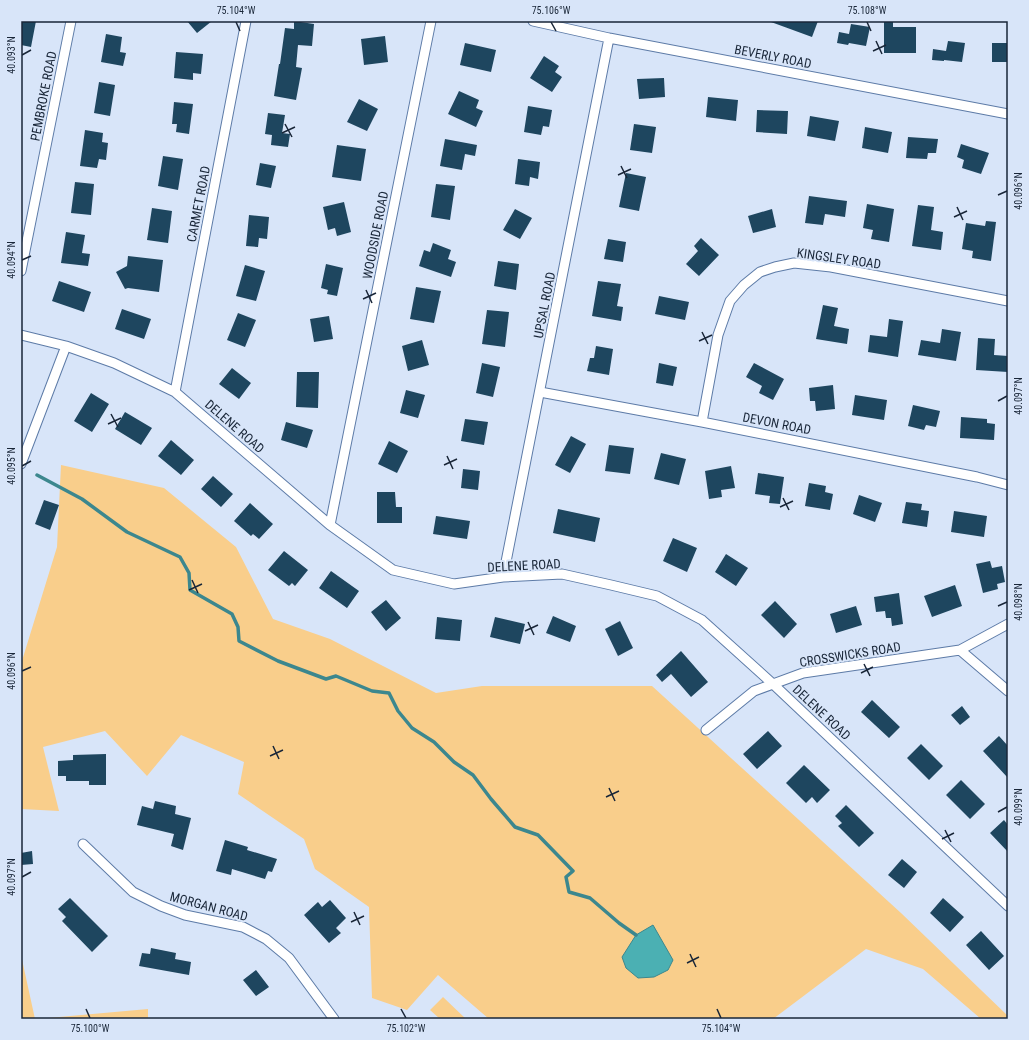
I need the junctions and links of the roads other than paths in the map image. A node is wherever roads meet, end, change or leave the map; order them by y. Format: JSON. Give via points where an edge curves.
{"nodes":[{"id":1,"x":71,"y":21,"type":"edge"},
{"id":2,"x":246,"y":21,"type":"edge"},
{"id":3,"x":431,"y":21,"type":"edge"},
{"id":4,"x":533,"y":21,"type":"edge"},
{"id":5,"x":609,"y":38,"type":"junction"},
{"id":6,"x":1008,"y":114,"type":"edge"},
{"id":7,"x":21,"y":271,"type":"edge"},
{"id":8,"x":1008,"y":300,"type":"edge"},
{"id":9,"x":21,"y":335,"type":"edge"},
{"id":10,"x":66,"y":346,"type":"junction"},
{"id":11,"x":176,"y":392,"type":"junction"},
{"id":12,"x":540,"y":392,"type":"junction"},
{"id":13,"x":702,"y":422,"type":"junction"},
{"id":14,"x":21,"y":464,"type":"edge"},
{"id":15,"x":1008,"y":485,"type":"edge"},
{"id":16,"x":330,"y":525,"type":"junction"},
{"id":17,"x":503,"y":577,"type":"junction"},
{"id":18,"x":1008,"y":624,"type":"edge"},
{"id":19,"x":960,"y":650,"type":"junction"},
{"id":20,"x":773,"y":684,"type":"junction"},
{"id":21,"x":1008,"y":691,"type":"edge"},
{"id":22,"x":706,"y":730,"type":"dead end"},
{"id":23,"x":83,"y":844,"type":"dead end"},
{"id":24,"x":1008,"y":906,"type":"edge"},
{"id":25,"x":334,"y":1019,"type":"edge"}],
"edges":[{"from":1,"to":7,"type":"street","name":"PEMBROKE ROAD"},
{"from":2,"to":11,"type":"street","name":"CARMET ROAD"},
{"from":3,"to":16,"type":"street","name":"WOODSIDE ROAD"},
{"from":4,"to":5,"type":"street","name":"BEVERLY ROAD"},
{"from":5,"to":6,"type":"street","name":"BEVERLY ROAD"},
{"from":5,"to":12,"type":"street","name":"UPSAL ROAD"},
{"from":8,"to":13,"type":"street","name":"KINGSLEY ROAD","via":[[831,267],[794,263],[775,266],[760,272],[730,301],[718,335]]},
{"from":9,"to":10,"type":"street","name":"DELENE ROAD"},
{"from":10,"to":11,"type":"street","name":"DELENE ROAD","via":[[114,363]]},
{"from":10,"to":14,"type":"street"},
{"from":11,"to":16,"type":"street","name":"DELENE ROAD"},
{"from":12,"to":13,"type":"street","name":"DEVON ROAD"},
{"from":12,"to":17,"type":"street","name":"UPSAL ROAD"},
{"from":13,"to":15,"type":"street","name":"DEVON ROAD"},
{"from":16,"to":17,"type":"street","name":"DELENE ROAD","via":[[393,570],[454,584]]},
{"from":17,"to":20,"type":"street","name":"DELENE ROAD","via":[[562,574],[657,596],[702,620]]},
{"from":18,"to":19,"type":"street","name":"CROSSWICKS ROAD"},
{"from":19,"to":20,"type":"street","name":"CROSSWICKS ROAD","via":[[803,673]]},
{"from":19,"to":21,"type":"street"},
{"from":20,"to":22,"type":"street","name":"CROSSWICKS ROAD","via":[[754,691]]},
{"from":20,"to":24,"type":"street","name":"DELENE ROAD"},
{"from":23,"to":25,"type":"street","name":"MORGAN ROAD","via":[[140,896],[185,916],[243,927],[266,939],[289,958]]}]}
